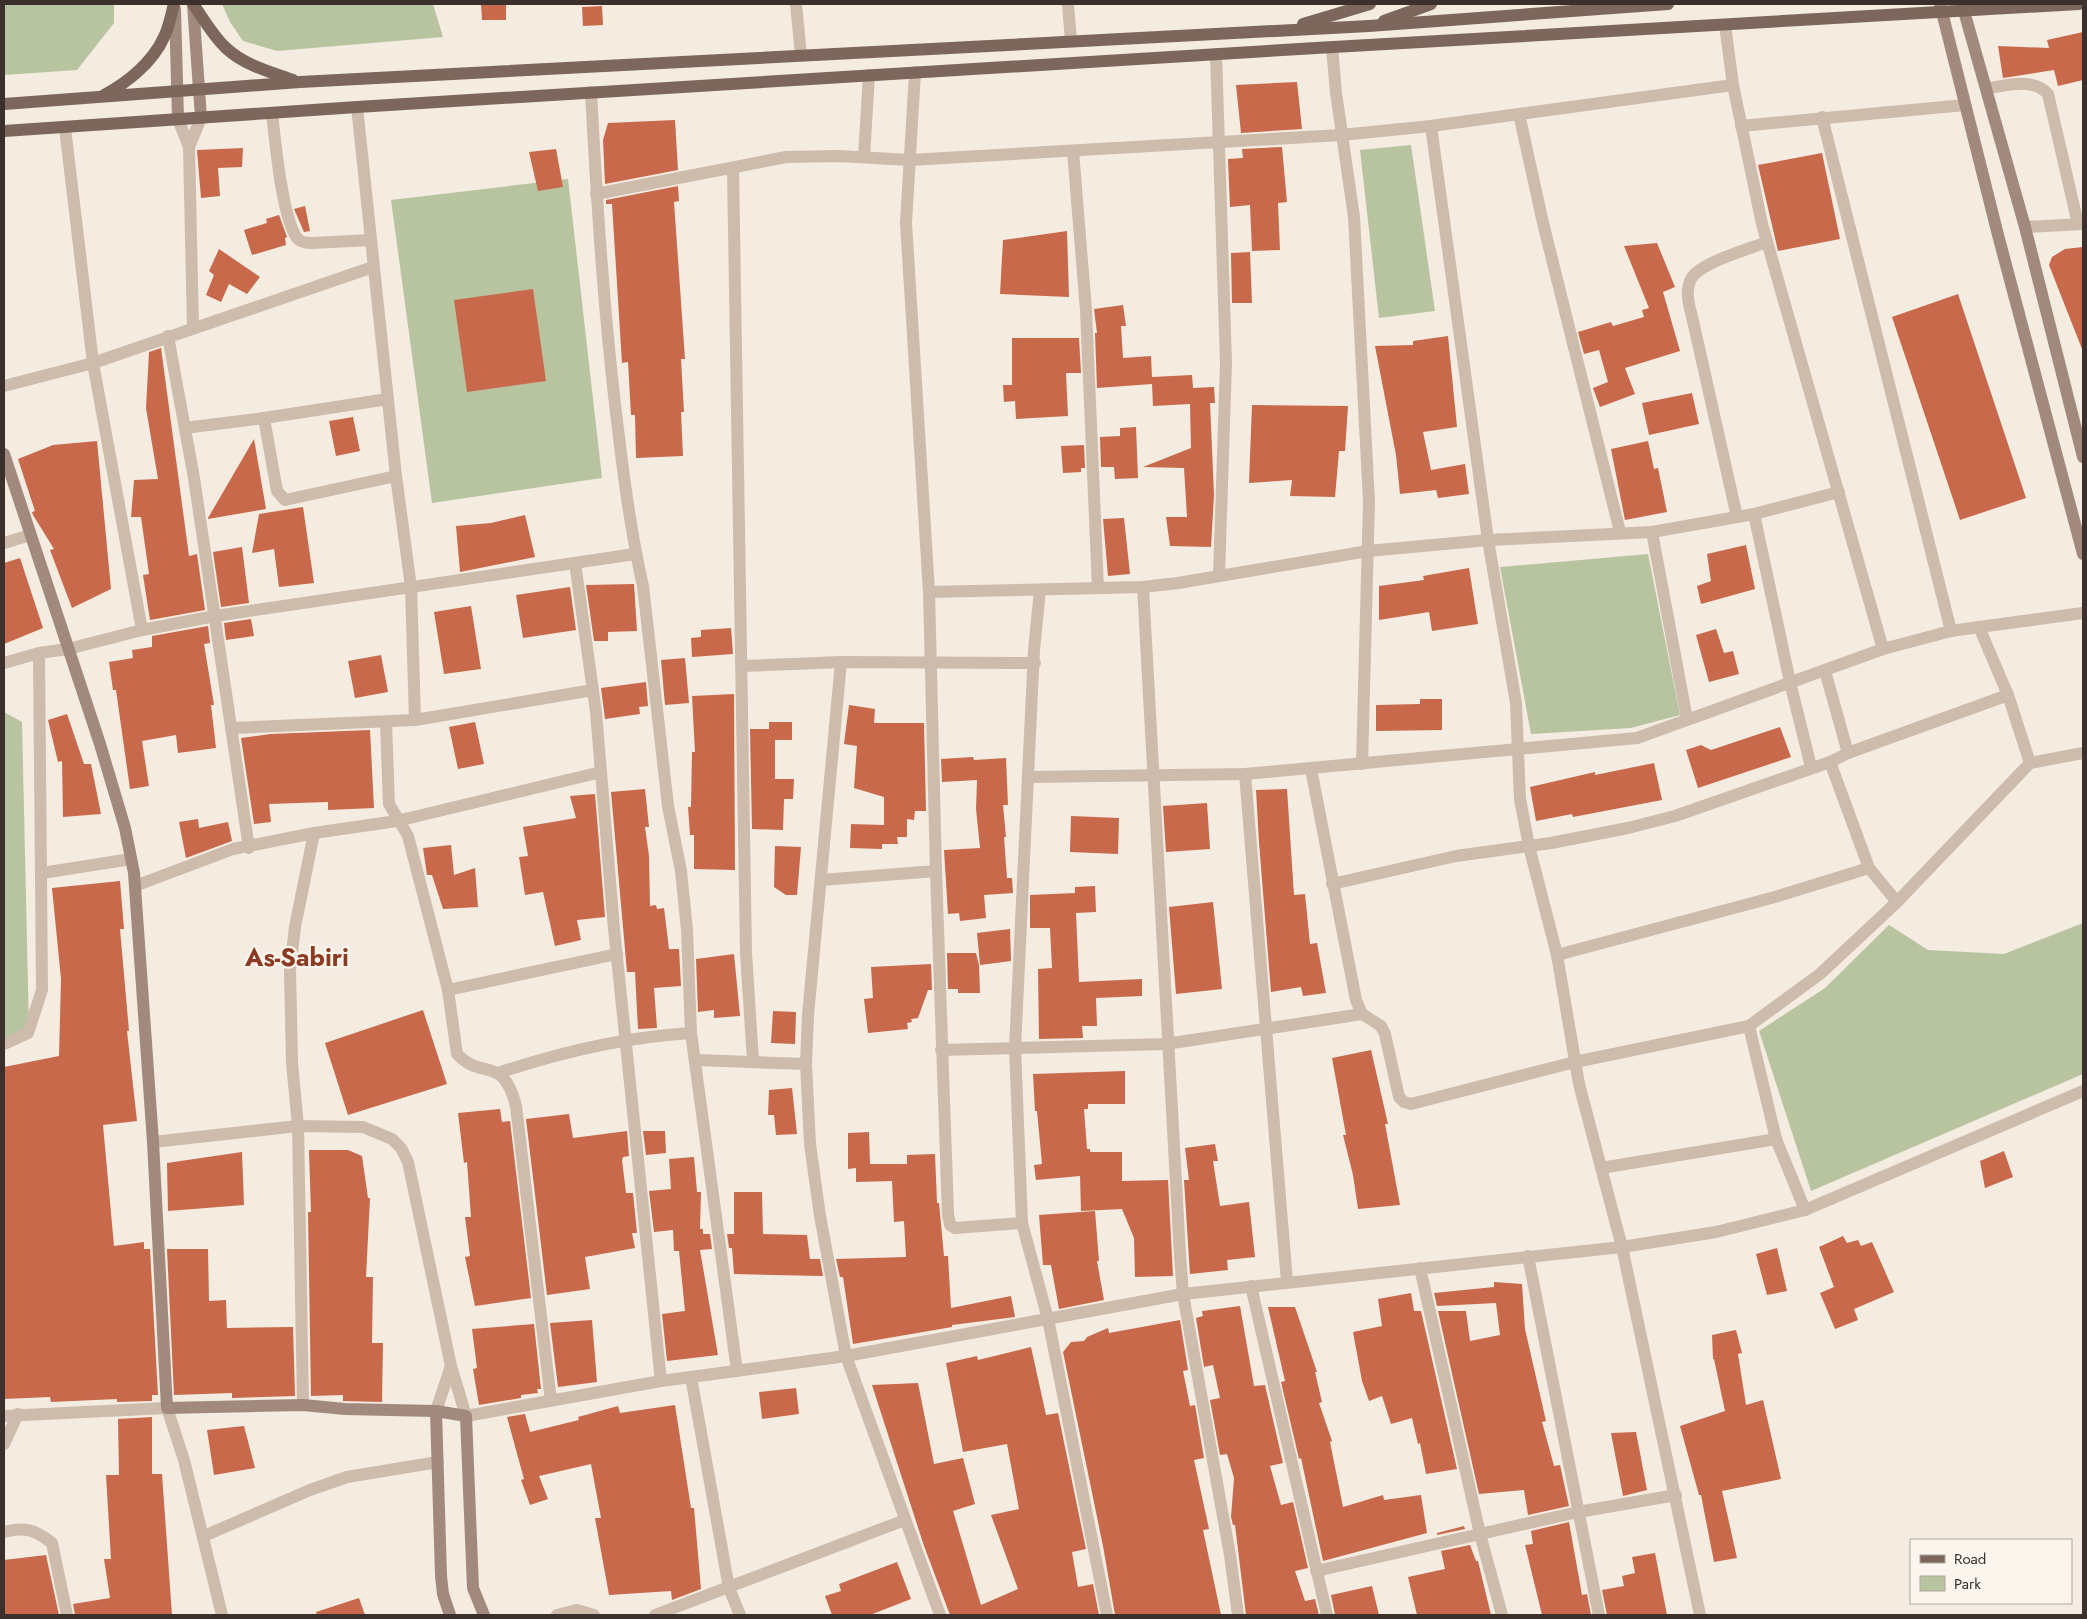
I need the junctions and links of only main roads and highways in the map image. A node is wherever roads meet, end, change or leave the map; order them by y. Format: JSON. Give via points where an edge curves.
{"nodes":[{"id":1,"x":174,"y":4,"type":"edge"},
{"id":2,"x":193,"y":4,"type":"edge"},
{"id":3,"x":1370,"y":4,"type":"edge"},
{"id":4,"x":1431,"y":4,"type":"edge"},
{"id":5,"x":1668,"y":4,"type":"edge"},
{"id":6,"x":2080,"y":4,"type":"edge"},
{"id":7,"x":1942,"y":8,"type":"edge"},
{"id":8,"x":1963,"y":8,"type":"edge"},
{"id":9,"x":1369,"y":26,"type":"junction"},
{"id":10,"x":1284,"y":30,"type":"junction"},
{"id":11,"x":1305,"y":48,"type":"junction"},
{"id":12,"x":300,"y":82,"type":"junction"},
{"id":13,"x":97,"y":98,"type":"junction"},
{"id":14,"x":4,"y":104,"type":"edge"},
{"id":15,"x":4,"y":131,"type":"edge"}],
"edges":[{"from":1,"to":13,"type":"main road","via":[[158,48],[121,86]]},
{"from":2,"to":12,"type":"main road","via":[[226,48],[266,71]]},
{"from":3,"to":10,"type":"main road"},
{"from":4,"to":9,"type":"main road"},
{"from":5,"to":9,"type":"main road"},
{"from":6,"to":8,"type":"main road"},
{"from":7,"to":8,"type":"main road"},
{"from":7,"to":11,"type":"main road","via":[[1725,25]]},
{"from":9,"to":10,"type":"main road"},
{"from":9,"to":11,"type":"main road"},
{"from":10,"to":12,"type":"main road"},
{"from":11,"to":15,"type":"main road"},
{"from":12,"to":13,"type":"main road"},
{"from":13,"to":14,"type":"main road"}]}
